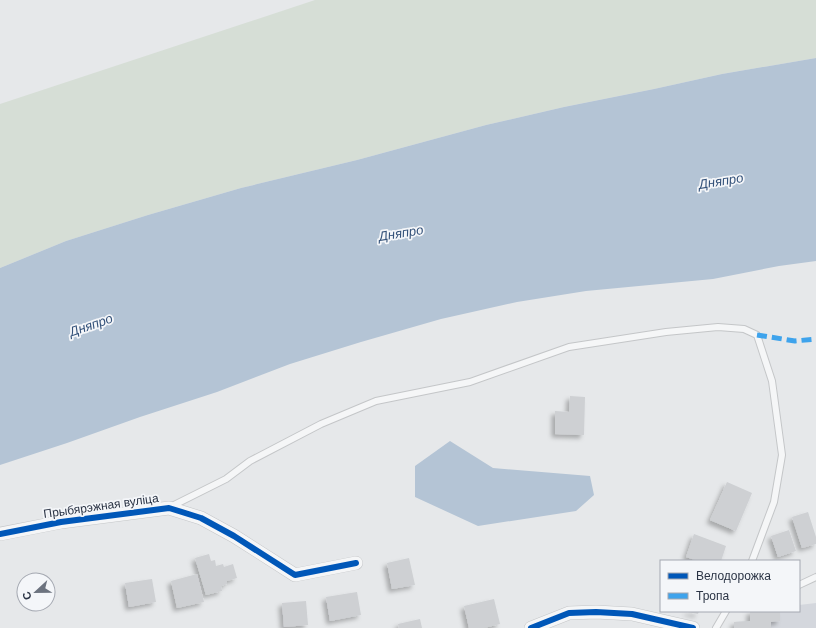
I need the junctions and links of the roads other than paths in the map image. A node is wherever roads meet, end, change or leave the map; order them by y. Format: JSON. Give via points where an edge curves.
{"nodes":[{"id":1,"x":169,"y":508,"type":"junction"},
{"id":2,"x":0,"y":534,"type":"edge"},
{"id":3,"x":752,"y":560,"type":"edge"},
{"id":4,"x":356,"y":563,"type":"dead end"},
{"id":5,"x":816,"y":577,"type":"edge"},
{"id":6,"x":800,"y":585,"type":"edge"},
{"id":7,"x":725,"y":612,"type":"edge"},
{"id":8,"x":531,"y":628,"type":"edge"},
{"id":9,"x":693,"y":628,"type":"edge"},
{"id":10,"x":716,"y":628,"type":"edge"}],
"edges":[{"from":1,"to":2,"type":"street","name":"Прыбярэжная вуліца","via":[[61,522]]},
{"from":1,"to":3,"type":"lane","via":[[226,479],[250,461],[321,424],[376,401],[470,382],[569,347],[718,326],[744,329],[757,336],[772,381],[782,455],[774,502]]},
{"from":1,"to":4,"type":"street","name":"Прыбярэжная вуліца","via":[[201,518],[295,575]]},
{"from":5,"to":6,"type":"lane"},
{"from":7,"to":10,"type":"lane"},
{"from":8,"to":9,"type":"street","via":[[569,613],[596,612],[632,614]]}]}
